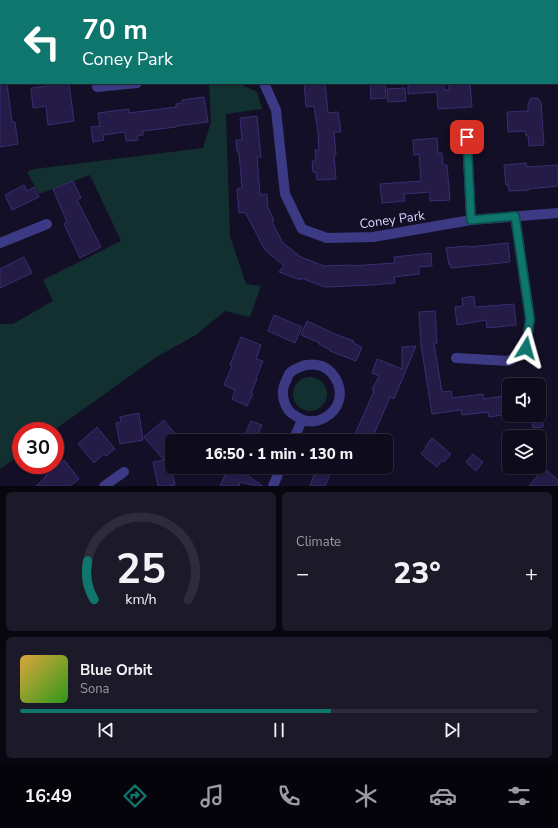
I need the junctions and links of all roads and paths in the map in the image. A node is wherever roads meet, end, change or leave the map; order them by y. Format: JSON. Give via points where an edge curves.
{"nodes":[{"id":1,"x":129,"y":84,"type":"edge"},
{"id":2,"x":264,"y":84,"type":"edge"},
{"id":3,"x":97,"y":88,"type":"dead end"},
{"id":4,"x":467,"y":137,"type":"dead end"},
{"id":5,"x":558,"y":213,"type":"edge"},
{"id":6,"x":515,"y":216,"type":"junction"},
{"id":7,"x":471,"y":220,"type":"junction"},
{"id":8,"x":47,"y":224,"type":"dead end"},
{"id":9,"x":0,"y":243,"type":"edge"},
{"id":10,"x":456,"y":358,"type":"dead end"},
{"id":11,"x":302,"y":420,"type":"junction"},
{"id":12,"x":296,"y":434,"type":"edge"},
{"id":13,"x":124,"y":472,"type":"dead end"},
{"id":14,"x":278,"y":474,"type":"edge"},
{"id":15,"x":104,"y":486,"type":"edge"},
{"id":16,"x":273,"y":486,"type":"edge"}],
"edges":[{"from":1,"to":3,"type":"street"},
{"from":2,"to":7,"type":"street","name":"Coney Park","via":[[276,110],[286,194],[302,229],[327,238],[373,237]]},
{"from":4,"to":7,"type":"street"},
{"from":5,"to":6,"type":"street","name":"Coney Park"},
{"from":6,"to":7,"type":"street","name":"Coney Park"},
{"from":6,"to":10,"type":"street","via":[[530,319],[526,348],[509,361]]},
{"from":8,"to":9,"type":"street"},
{"from":11,"to":11,"type":"street","via":[[290,412],[285,404],[284,386],[290,372],[305,365],[318,365],[334,375],[340,390],[339,400],[328,416],[316,421]]},
{"from":11,"to":12,"type":"street"},
{"from":13,"to":15,"type":"street"},
{"from":14,"to":16,"type":"street"}]}
